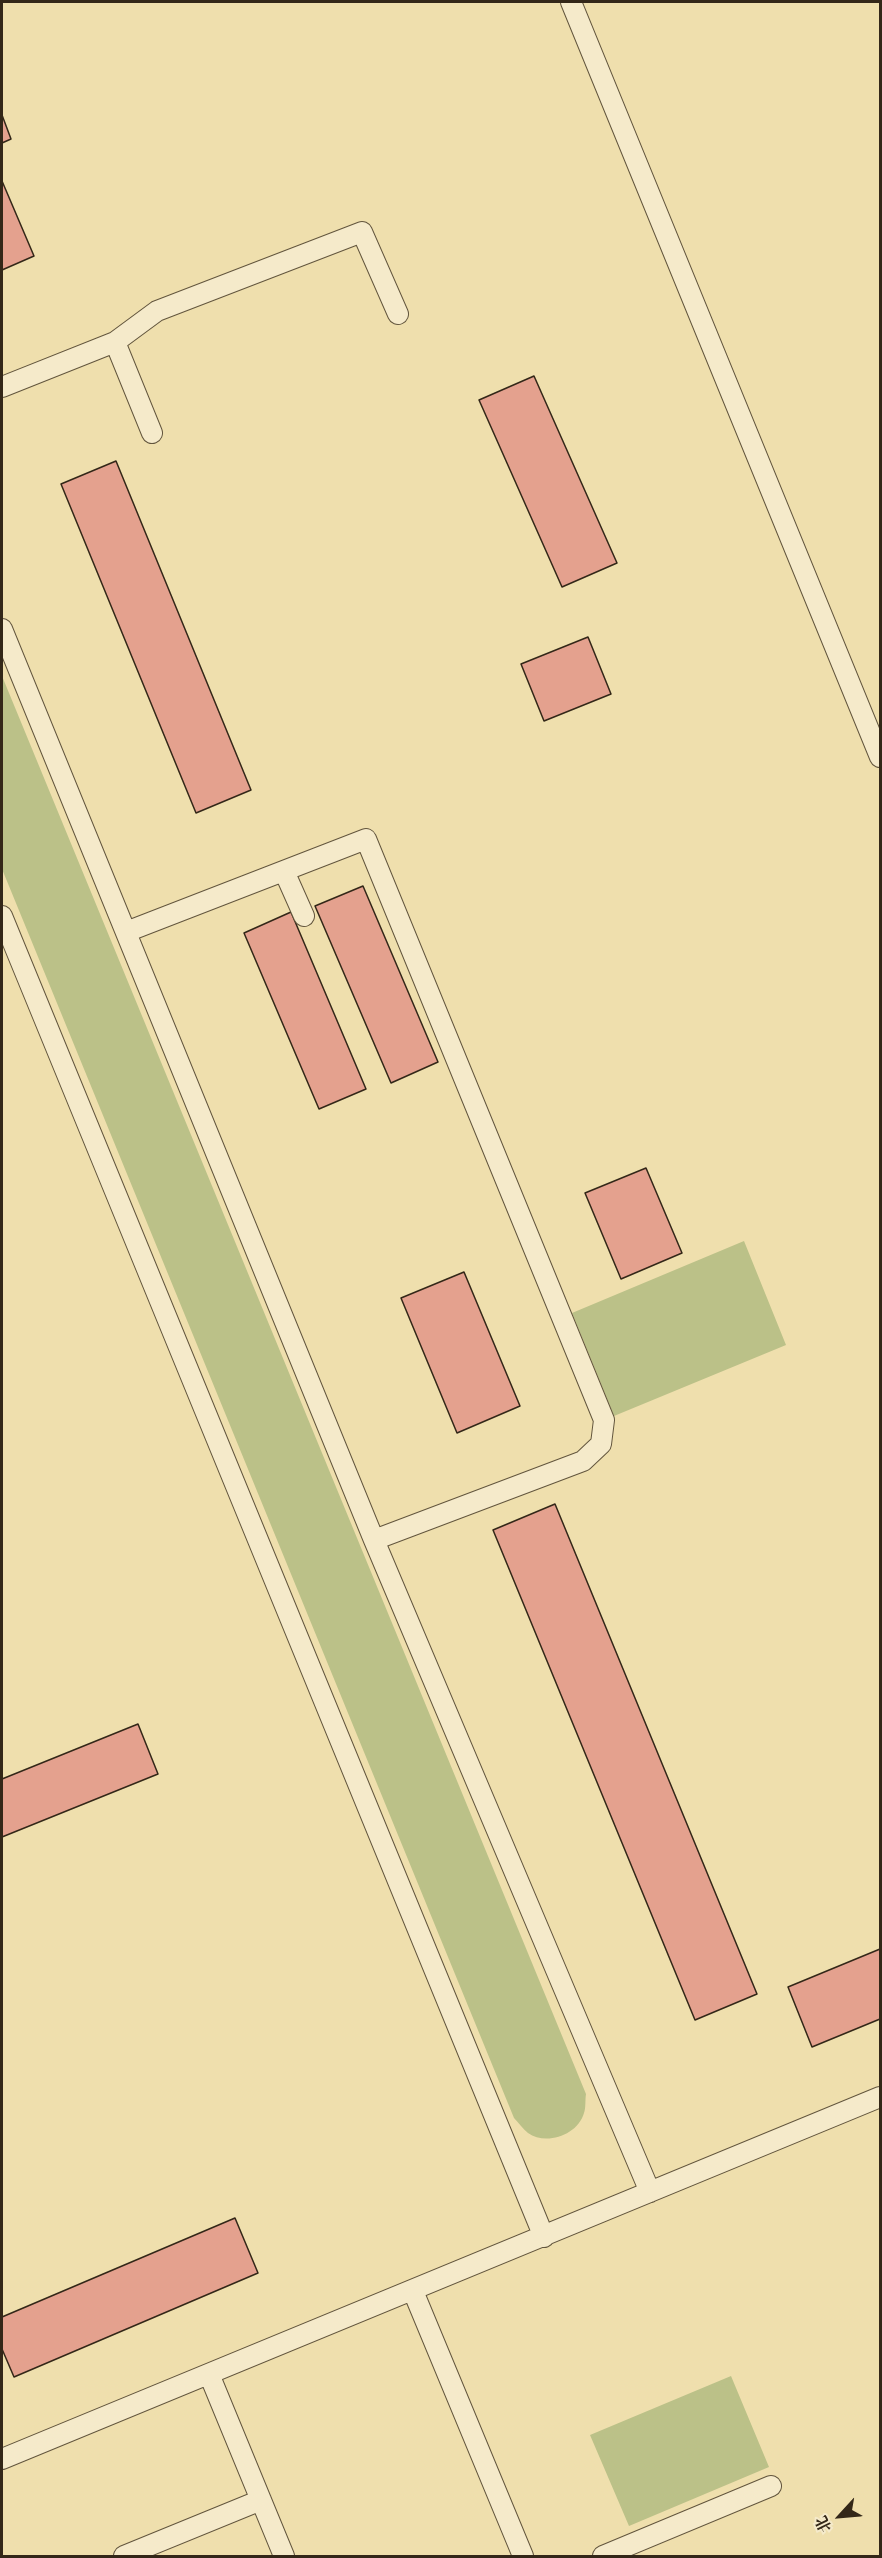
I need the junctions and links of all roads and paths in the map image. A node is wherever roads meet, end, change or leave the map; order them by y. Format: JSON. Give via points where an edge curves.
{"nodes":[{"id":1,"x":571,"y":2,"type":"edge"},
{"id":2,"x":398,"y":314,"type":"dead end"},
{"id":3,"x":115,"y":342,"type":"junction"},
{"id":4,"x":2,"y":387,"type":"edge"},
{"id":5,"x":152,"y":434,"type":"dead end"},
{"id":6,"x":2,"y":628,"type":"edge"},
{"id":7,"x":880,"y":757,"type":"edge"},
{"id":8,"x":284,"y":871,"type":"junction"},
{"id":9,"x":2,"y":916,"type":"edge"},
{"id":10,"x":304,"y":916,"type":"dead end"},
{"id":11,"x":126,"y":932,"type":"junction"},
{"id":12,"x":374,"y":1540,"type":"junction"},
{"id":13,"x":880,"y":2097,"type":"edge"},
{"id":14,"x":650,"y":2192,"type":"junction"},
{"id":15,"x":544,"y":2237,"type":"junction"},
{"id":16,"x":413,"y":2291,"type":"junction"},
{"id":17,"x":209,"y":2374,"type":"junction"},
{"id":18,"x":2,"y":2459,"type":"edge"},
{"id":19,"x":771,"y":2486,"type":"dead end"},
{"id":20,"x":261,"y":2500,"type":"junction"},
{"id":21,"x":124,"y":2556,"type":"edge"},
{"id":22,"x":284,"y":2556,"type":"edge"},
{"id":23,"x":524,"y":2556,"type":"edge"},
{"id":24,"x":603,"y":2556,"type":"edge"}],
"edges":[{"from":1,"to":7,"type":"lane"},
{"from":2,"to":3,"type":"lane","via":[[362,232],[157,310]]},
{"from":3,"to":4,"type":"lane"},
{"from":3,"to":5,"type":"lane"},
{"from":6,"to":11,"type":"lane"},
{"from":8,"to":10,"type":"lane"},
{"from":8,"to":11,"type":"lane"},
{"from":8,"to":12,"type":"lane","via":[[366,839],[604,1420],[601,1444],[583,1461]]},
{"from":9,"to":15,"type":"lane"},
{"from":11,"to":12,"type":"lane"},
{"from":12,"to":14,"type":"lane"},
{"from":13,"to":14,"type":"lane"},
{"from":14,"to":15,"type":"lane"},
{"from":15,"to":16,"type":"lane"},
{"from":16,"to":17,"type":"lane"},
{"from":16,"to":23,"type":"lane"},
{"from":17,"to":18,"type":"lane"},
{"from":17,"to":20,"type":"lane"},
{"from":19,"to":24,"type":"lane"},
{"from":20,"to":21,"type":"lane"},
{"from":20,"to":22,"type":"lane"}]}
